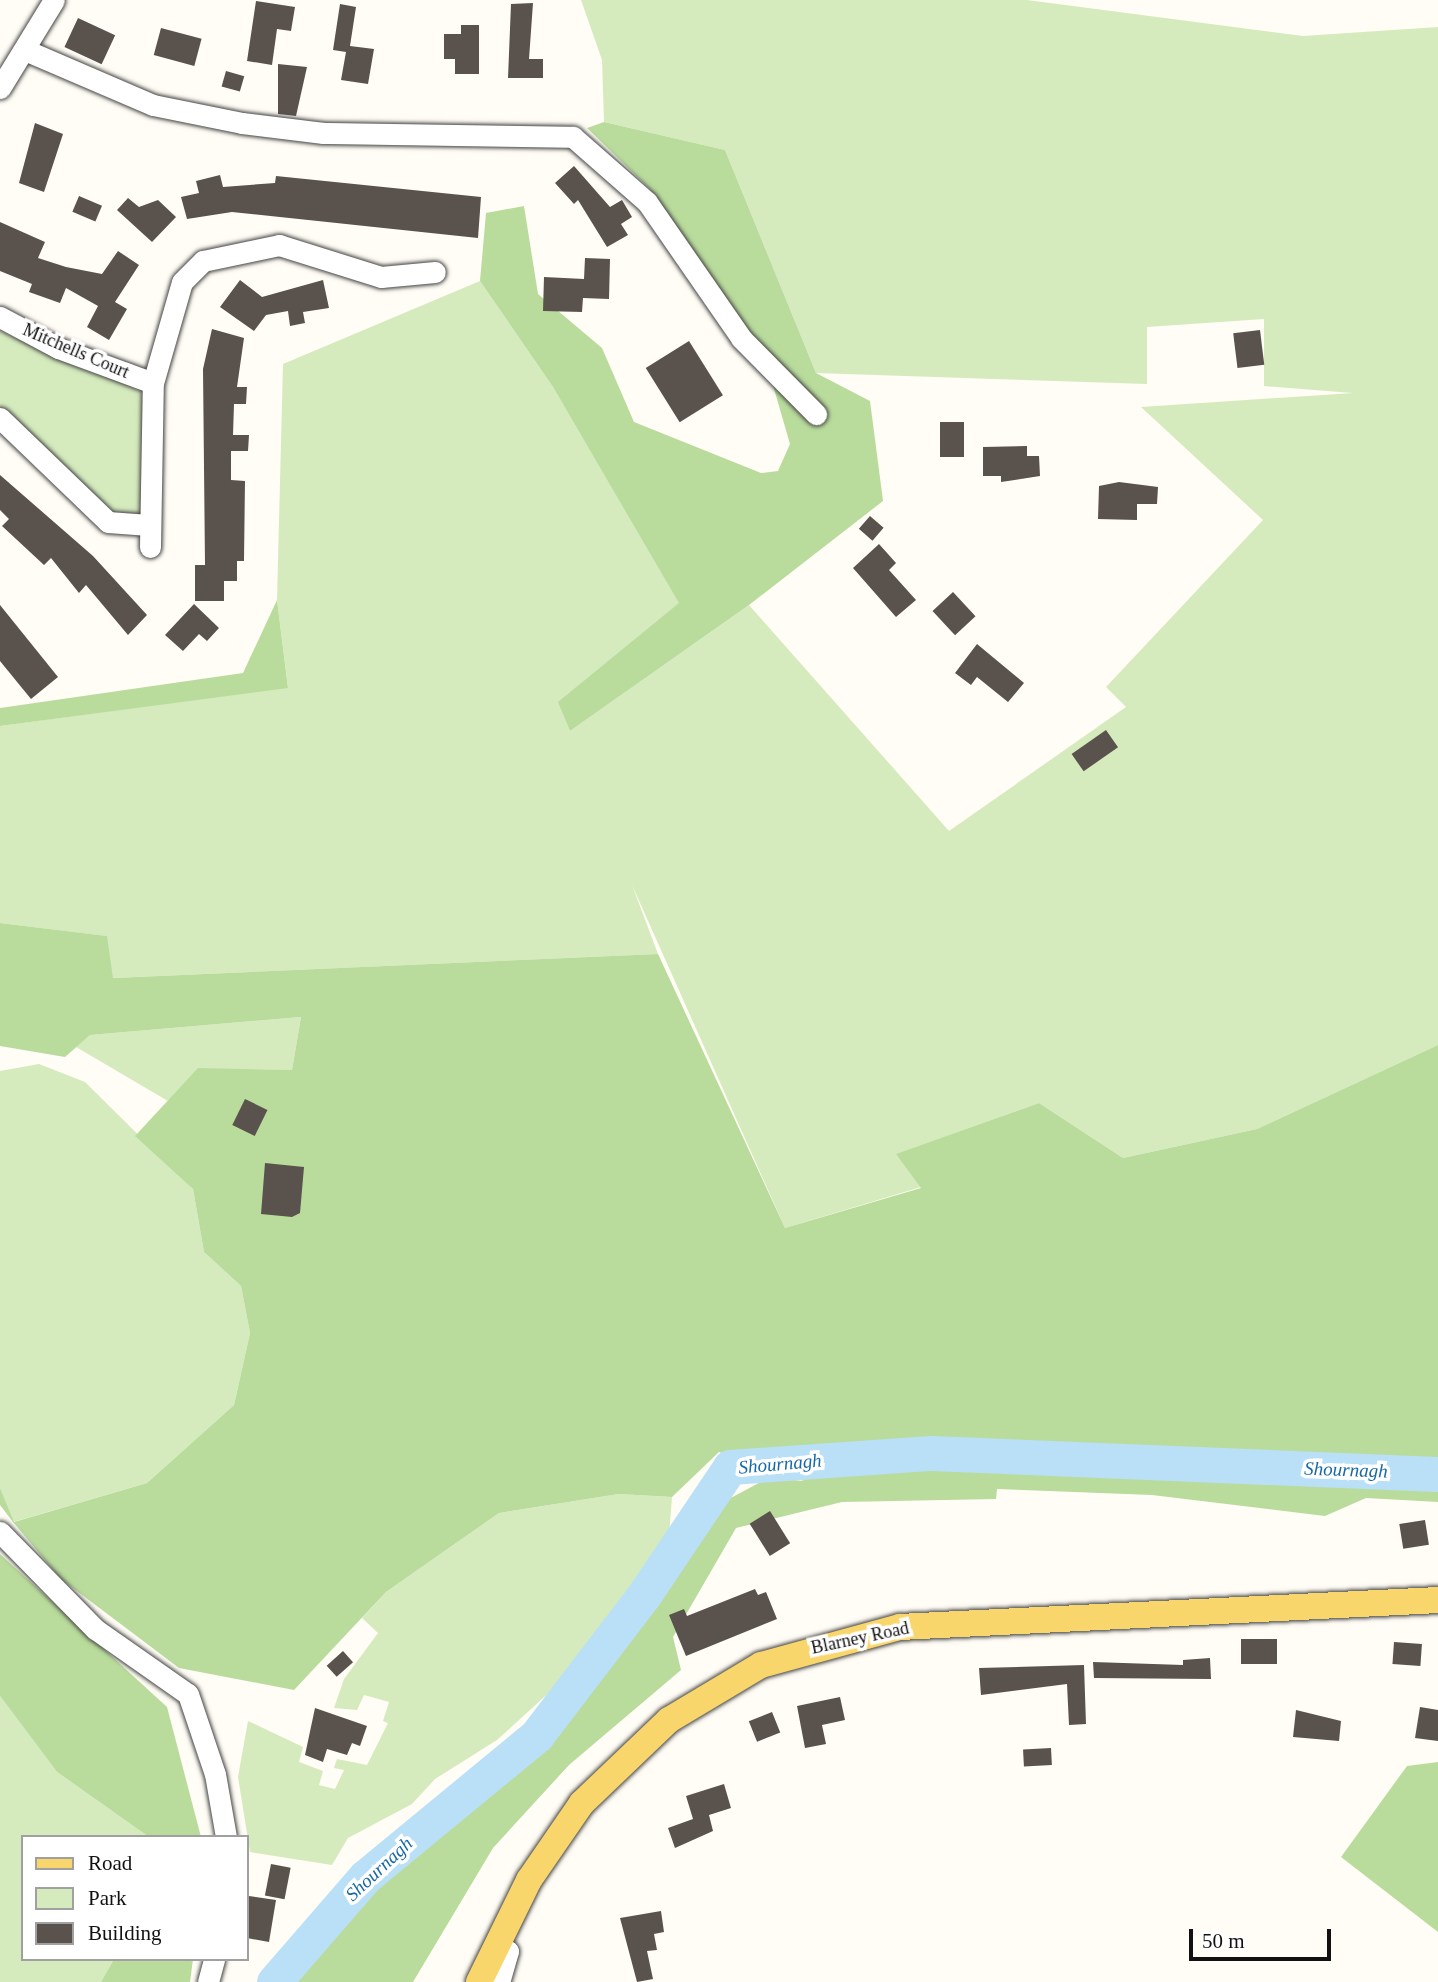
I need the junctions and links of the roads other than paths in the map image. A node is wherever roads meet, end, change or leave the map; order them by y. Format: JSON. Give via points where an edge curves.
{"nodes":[{"id":1,"x":54,"y":0,"type":"edge"},
{"id":2,"x":25,"y":50,"type":"junction"},
{"id":3,"x":0,"y":88,"type":"edge"},
{"id":4,"x":436,"y":272,"type":"dead end"},
{"id":5,"x":0,"y":317,"type":"edge"},
{"id":6,"x":153,"y":383,"type":"junction"},
{"id":7,"x":816,"y":414,"type":"dead end"},
{"id":8,"x":0,"y":418,"type":"edge"},
{"id":9,"x":149,"y":525,"type":"junction"},
{"id":10,"x":150,"y":547,"type":"dead end"},
{"id":11,"x":0,"y":1532,"type":"edge"},
{"id":12,"x":1438,"y":1600,"type":"edge"},
{"id":13,"x":226,"y":1835,"type":"edge"},
{"id":14,"x":496,"y":1946,"type":"junction"},
{"id":15,"x":213,"y":1961,"type":"edge"},
{"id":16,"x":208,"y":1982,"type":"edge"},
{"id":17,"x":479,"y":1982,"type":"edge"},
{"id":18,"x":499,"y":1982,"type":"edge"}],
"edges":[{"from":1,"to":2,"type":"street"},
{"from":2,"to":3,"type":"street"},
{"from":2,"to":7,"type":"street","via":[[153,105],[242,123],[365,134],[573,136],[639,192],[741,338]]},
{"from":4,"to":6,"type":"street","name":"Mitchells Court","via":[[381,277],[279,245],[203,261],[182,282]]},
{"from":5,"to":6,"type":"street","name":"Mitchells Court","via":[[58,348]]},
{"from":6,"to":9,"type":"street","name":"Mitchells Court"},
{"from":8,"to":9,"type":"street","via":[[108,522]]},
{"from":9,"to":10,"type":"street","name":"Mitchells Court"},
{"from":11,"to":13,"type":"street","via":[[95,1629],[188,1694],[215,1774]]},
{"from":12,"to":14,"type":"main road","name":"Blarney Road","via":[[900,1626],[793,1652],[727,1682],[669,1720],[609,1774],[561,1829]]},
{"from":14,"to":17,"type":"main road","name":"Blarney Road"},
{"from":14,"to":18,"type":"street","via":[[509,1951]]},
{"from":15,"to":16,"type":"street"}]}
